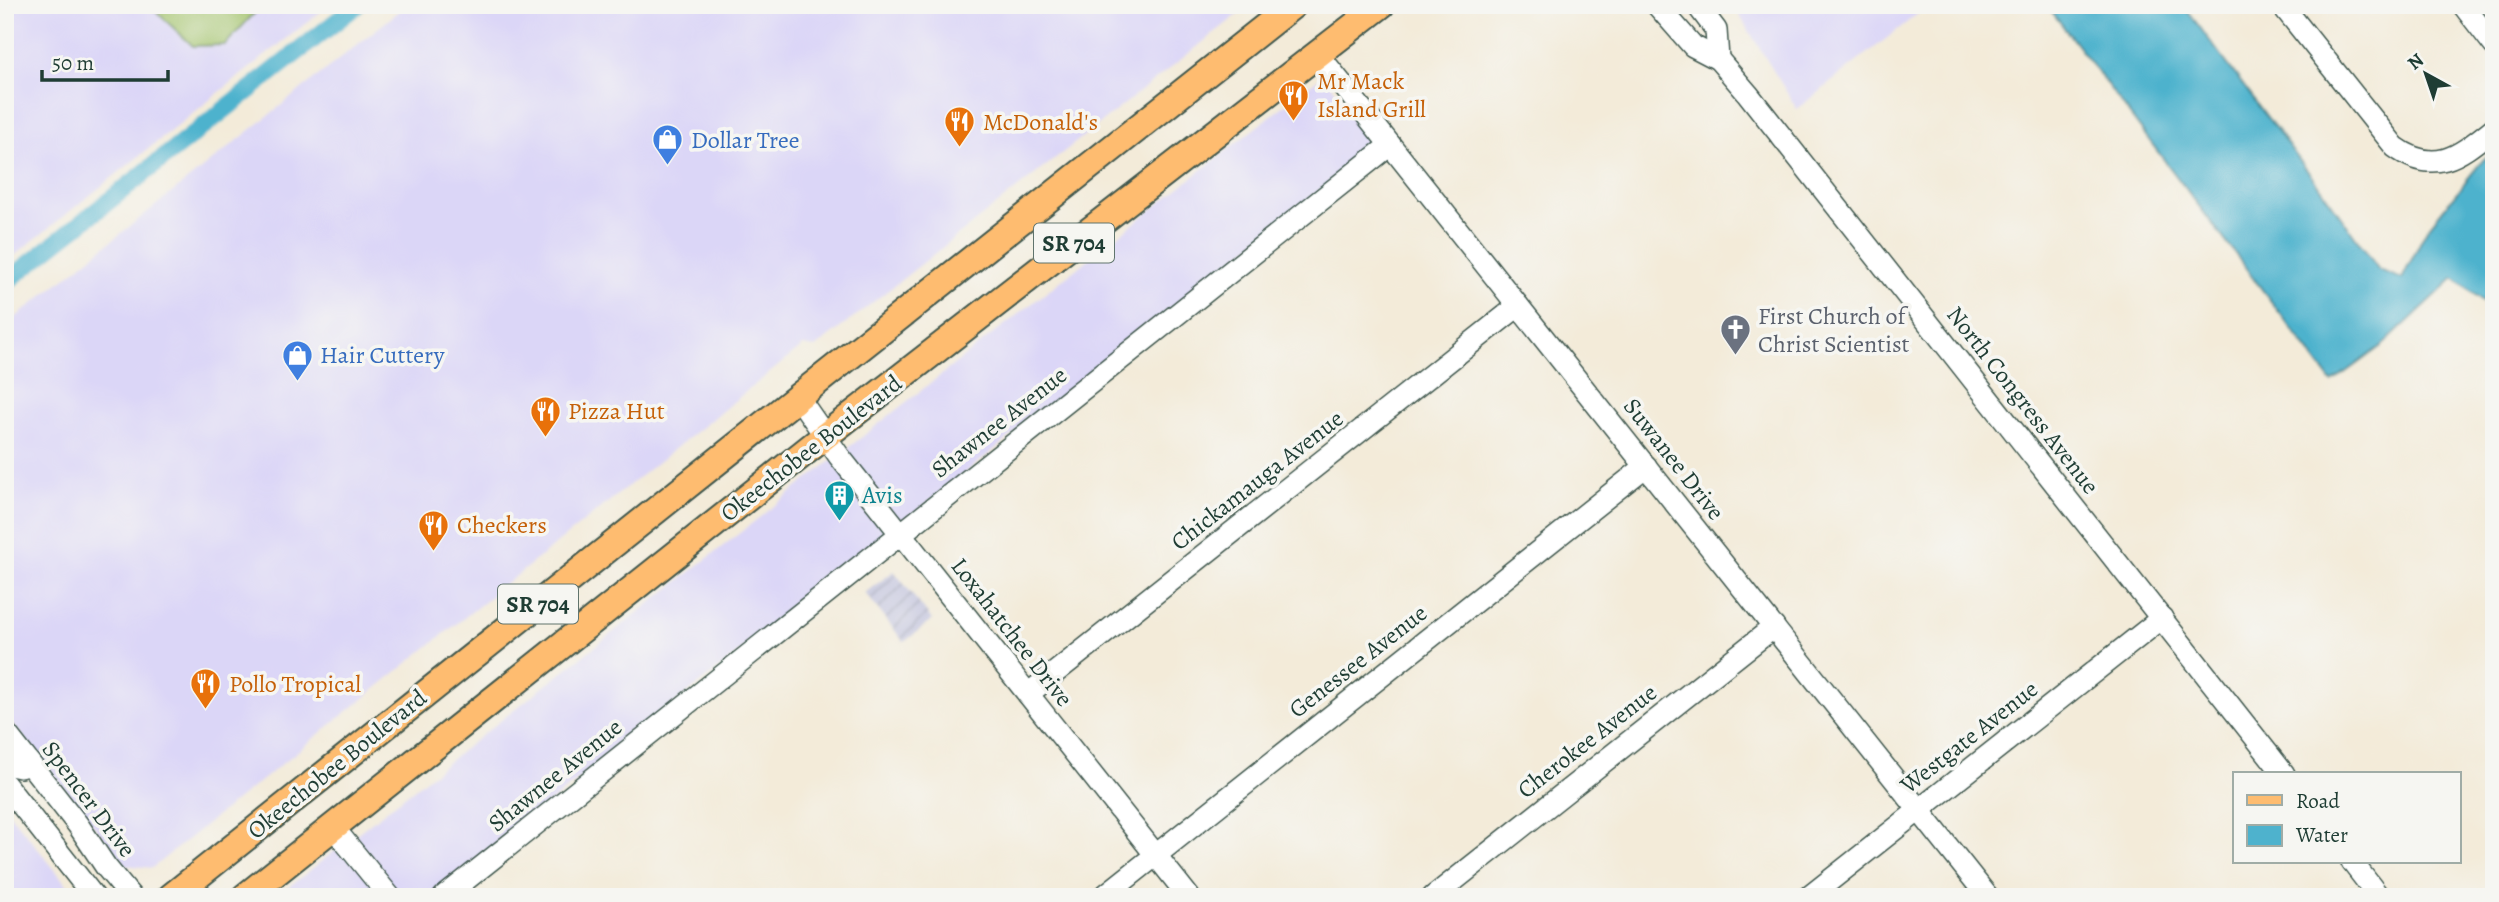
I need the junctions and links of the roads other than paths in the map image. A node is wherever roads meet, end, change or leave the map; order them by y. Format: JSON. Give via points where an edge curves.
{"nodes":[{"id":1,"x":1293,"y":5,"type":"edge"},
{"id":2,"x":1381,"y":5,"type":"edge"},
{"id":3,"x":1657,"y":5,"type":"edge"},
{"id":4,"x":1698,"y":5,"type":"edge"},
{"id":5,"x":2282,"y":5,"type":"edge"},
{"id":6,"x":2463,"y":5,"type":"edge"},
{"id":7,"x":2494,"y":45,"type":"edge"},
{"id":8,"x":1318,"y":54,"type":"junction"},
{"id":9,"x":1718,"y":60,"type":"junction"},
{"id":10,"x":2494,"y":128,"type":"edge"},
{"id":11,"x":1390,"y":145,"type":"junction"},
{"id":12,"x":1518,"y":306,"type":"junction"},
{"id":13,"x":798,"y":397,"type":"junction"},
{"id":14,"x":825,"y":436,"type":"junction"},
{"id":15,"x":1646,"y":466,"type":"junction"},
{"id":16,"x":901,"y":534,"type":"junction"},
{"id":17,"x":2162,"y":618,"type":"junction"},
{"id":18,"x":1774,"y":627,"type":"junction"},
{"id":19,"x":1028,"y":694,"type":"junction"},
{"id":20,"x":5,"y":732,"type":"edge"},
{"id":21,"x":5,"y":764,"type":"edge"},
{"id":22,"x":30,"y":764,"type":"junction"},
{"id":23,"x":2282,"y":772,"type":"edge"},
{"id":24,"x":5,"y":784,"type":"edge"},
{"id":25,"x":1919,"y":810,"type":"junction"},
{"id":26,"x":333,"y":827,"type":"junction"},
{"id":27,"x":1156,"y":855,"type":"junction"},
{"id":28,"x":2354,"y":864,"type":"edge"},
{"id":29,"x":94,"y":897,"type":"edge"},
{"id":30,"x":131,"y":897,"type":"edge"},
{"id":31,"x":171,"y":897,"type":"edge"},
{"id":32,"x":245,"y":897,"type":"edge"},
{"id":33,"x":390,"y":897,"type":"edge"},
{"id":34,"x":444,"y":897,"type":"edge"},
{"id":35,"x":1103,"y":897,"type":"edge"},
{"id":36,"x":1189,"y":897,"type":"edge"},
{"id":37,"x":1433,"y":897,"type":"edge"},
{"id":38,"x":1810,"y":897,"type":"edge"},
{"id":39,"x":1988,"y":897,"type":"edge"},
{"id":40,"x":2379,"y":897,"type":"edge"}],
"edges":[{"from":1,"to":13,"type":"main road","name":"Okeechobee Boulevard","number":"SR 704"},
{"from":2,"to":8,"type":"main road","name":"Okeechobee Boulevard","number":"SR 704"},
{"from":3,"to":9,"type":"street","name":"North Congress Avenue","via":[[1693,46]]},
{"from":4,"to":9,"type":"street","via":[[1716,30]]},
{"from":5,"to":10,"type":"street","via":[[2405,155],[2442,161]]},
{"from":6,"to":7,"type":"street"},
{"from":8,"to":11,"type":"street","name":"Suwanee Drive"},
{"from":8,"to":14,"type":"main road","name":"Okeechobee Boulevard","number":"SR 704"},
{"from":9,"to":17,"type":"street","name":"North Congress Avenue"},
{"from":11,"to":12,"type":"street","name":"Suwanee Drive"},
{"from":11,"to":16,"type":"street","name":"Shawnee Avenue"},
{"from":12,"to":15,"type":"street","name":"Suwanee Drive"},
{"from":12,"to":19,"type":"street","name":"Chickamauga Avenue"},
{"from":13,"to":14,"type":"street","name":"Loxahatchee Drive"},
{"from":13,"to":31,"type":"main road","name":"Okeechobee Boulevard","number":"SR 704"},
{"from":14,"to":16,"type":"street","name":"Loxahatchee Drive"},
{"from":14,"to":26,"type":"main road","name":"Okeechobee Boulevard","number":"SR 704"},
{"from":15,"to":18,"type":"street","name":"Suwanee Drive"},
{"from":15,"to":27,"type":"street","name":"Genessee Avenue"},
{"from":16,"to":19,"type":"street","name":"Loxahatchee Drive"},
{"from":16,"to":34,"type":"street","name":"Shawnee Avenue"},
{"from":17,"to":23,"type":"street","name":"North Congress Avenue"},
{"from":17,"to":25,"type":"street","name":"Westgate Avenue"},
{"from":18,"to":25,"type":"street","name":"Suwanee Drive"},
{"from":18,"to":37,"type":"street","name":"Cherokee Avenue"},
{"from":19,"to":27,"type":"street","name":"Loxahatchee Drive"},
{"from":20,"to":22,"type":"street","name":"Spencer Drive"},
{"from":21,"to":22,"type":"street"},
{"from":22,"to":30,"type":"street","name":"Spencer Drive"},
{"from":24,"to":29,"type":"street"},
{"from":25,"to":38,"type":"street","name":"Westgate Avenue"},
{"from":25,"to":39,"type":"street","name":"Suwanee Drive"},
{"from":26,"to":32,"type":"main road","name":"Okeechobee Boulevard","number":"SR 704"},
{"from":26,"to":33,"type":"street"},
{"from":27,"to":35,"type":"street","name":"Genessee Avenue"},
{"from":27,"to":36,"type":"street","name":"Loxahatchee Drive"},
{"from":28,"to":40,"type":"street"}]}
